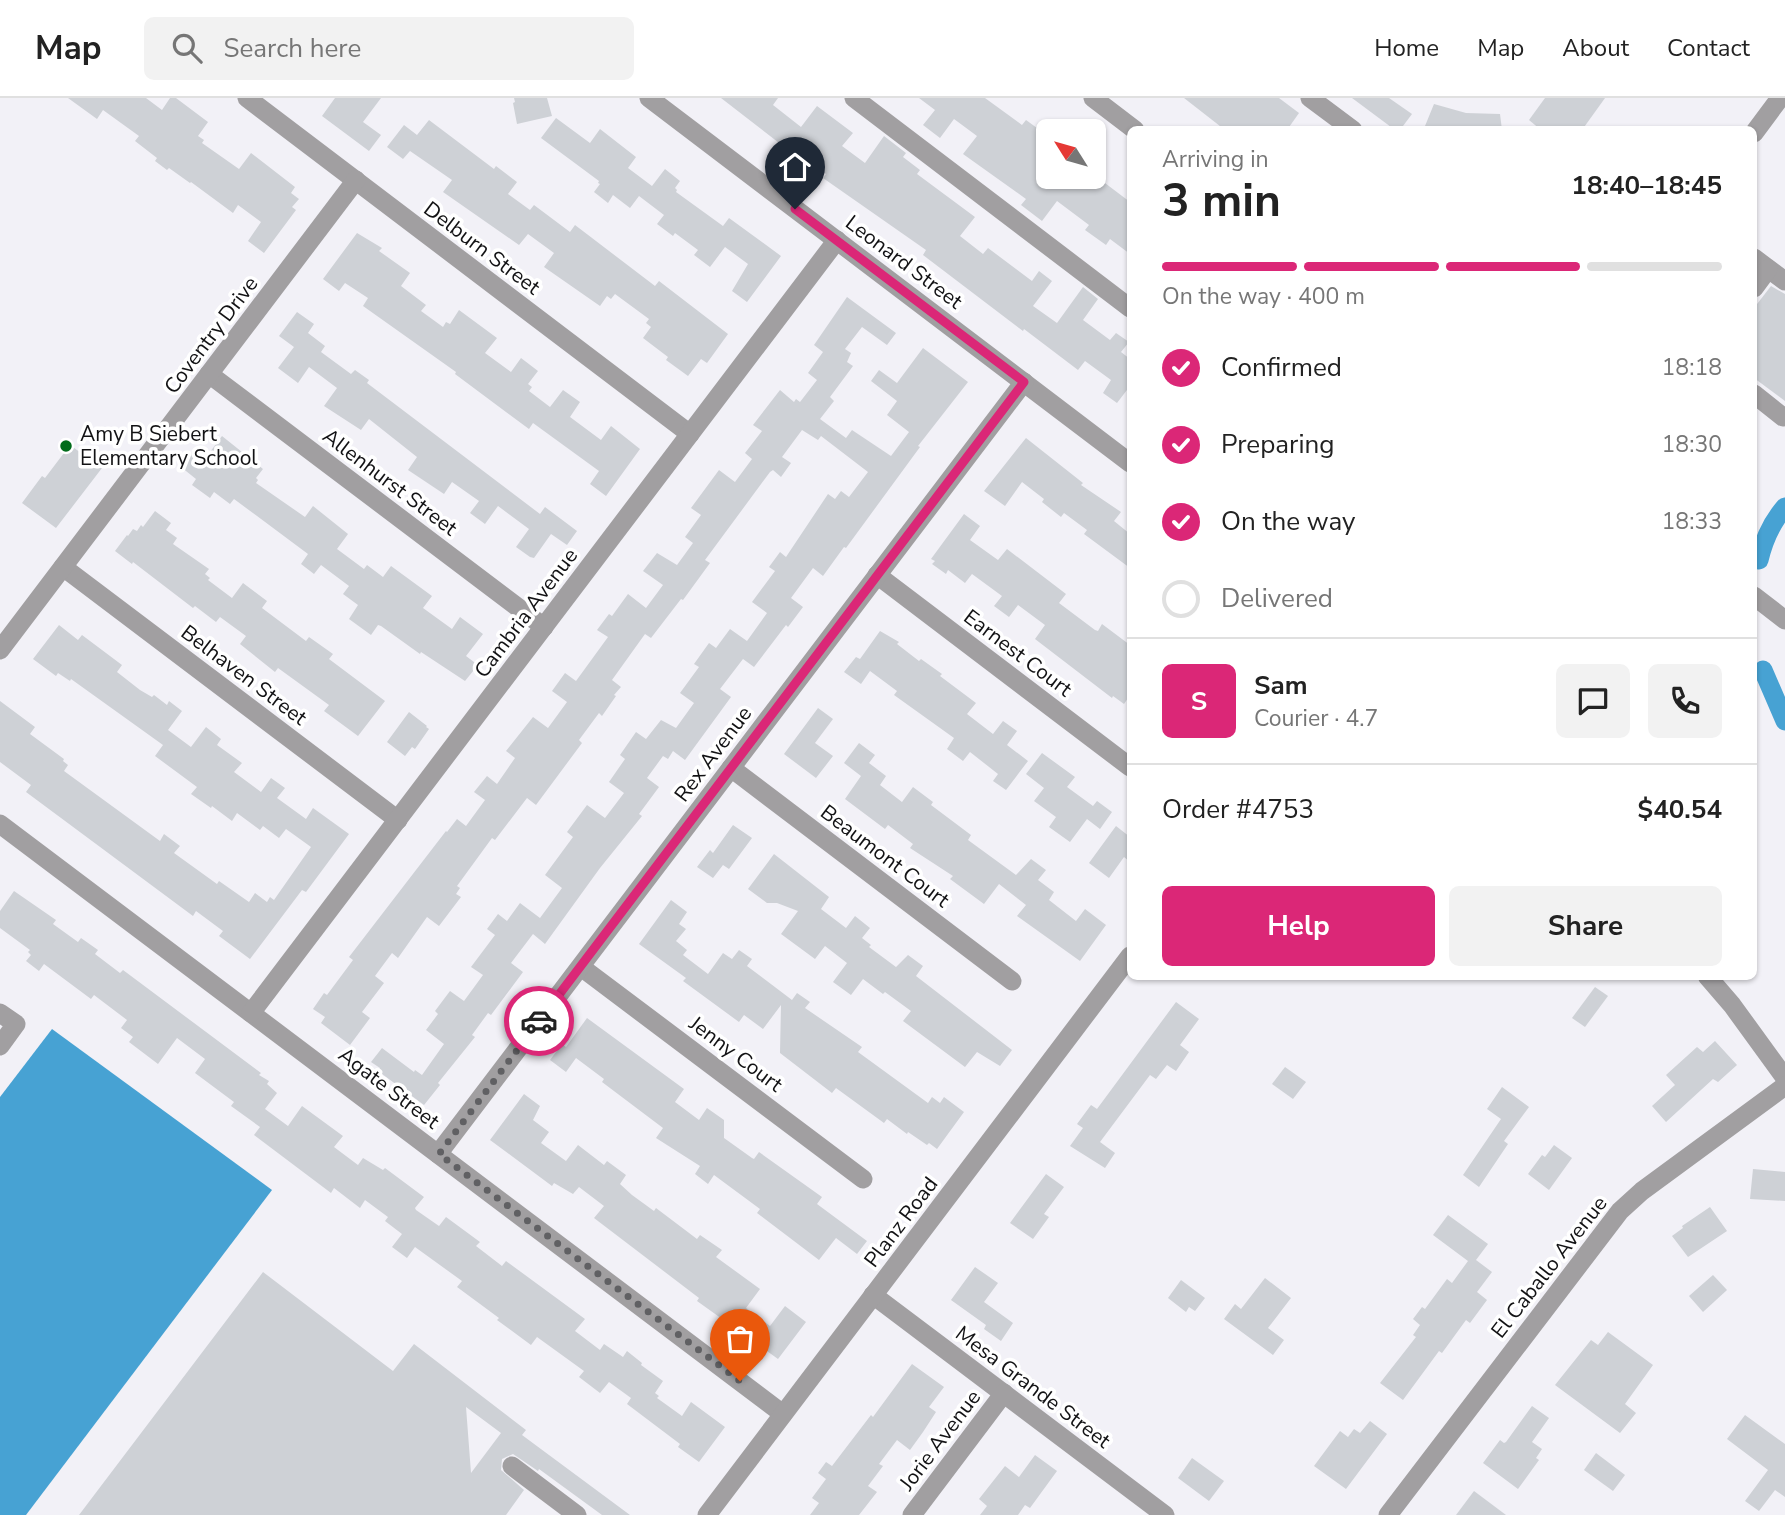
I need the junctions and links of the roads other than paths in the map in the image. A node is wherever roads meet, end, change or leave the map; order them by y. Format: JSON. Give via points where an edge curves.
{"nodes":[{"id":1,"x":247,"y":98,"type":"edge"},
{"id":2,"x":649,"y":98,"type":"edge"},
{"id":3,"x":854,"y":98,"type":"edge"},
{"id":4,"x":1093,"y":98,"type":"edge"},
{"id":5,"x":1310,"y":98,"type":"edge"},
{"id":6,"x":1780,"y":98,"type":"edge"},
{"id":7,"x":269,"y":104,"type":"edge"},
{"id":8,"x":1130,"y":126,"type":"edge"},
{"id":9,"x":1348,"y":126,"type":"edge"},
{"id":10,"x":1757,"y":129,"type":"edge"},
{"id":11,"x":356,"y":180,"type":"junction"},
{"id":12,"x":837,"y":240,"type":"junction"},
{"id":13,"x":1761,"y":263,"type":"edge"},
{"id":14,"x":1785,"y":281,"type":"edge"},
{"id":15,"x":1127,"y":305,"type":"edge"},
{"id":16,"x":209,"y":374,"type":"junction"},
{"id":17,"x":1024,"y":382,"type":"junction"},
{"id":18,"x":1757,"y":396,"type":"edge"},
{"id":19,"x":1783,"y":417,"type":"edge"},
{"id":20,"x":690,"y":434,"type":"junction"},
{"id":21,"x":1127,"y":461,"type":"edge"},
{"id":22,"x":63,"y":567,"type":"junction"},
{"id":23,"x":877,"y":575,"type":"junction"},
{"id":24,"x":1757,"y":598,"type":"edge"},
{"id":25,"x":1785,"y":620,"type":"edge"},
{"id":26,"x":544,"y":627,"type":"junction"},
{"id":27,"x":0,"y":650,"type":"edge"},
{"id":28,"x":1127,"y":765,"type":"edge"},
{"id":29,"x":731,"y":768,"type":"junction"},
{"id":30,"x":398,"y":820,"type":"junction"},
{"id":31,"x":0,"y":824,"type":"edge"},
{"id":32,"x":1127,"y":960,"type":"edge"},
{"id":33,"x":581,"y":967,"type":"junction"},
{"id":34,"x":1710,"y":980,"type":"edge"},
{"id":35,"x":1012,"y":981,"type":"dead end"},
{"id":36,"x":0,"y":1013,"type":"edge"},
{"id":37,"x":251,"y":1013,"type":"junction"},
{"id":38,"x":0,"y":1045,"type":"edge"},
{"id":39,"x":1785,"y":1078,"type":"edge"},
{"id":40,"x":1785,"y":1086,"type":"edge"},
{"id":41,"x":439,"y":1154,"type":"junction"},
{"id":42,"x":863,"y":1179,"type":"dead end"},
{"id":43,"x":873,"y":1295,"type":"junction"},
{"id":44,"x":1004,"y":1393,"type":"junction"},
{"id":45,"x":783,"y":1414,"type":"junction"},
{"id":46,"x":512,"y":1466,"type":"dead end"},
{"id":47,"x":577,"y":1515,"type":"edge"},
{"id":48,"x":707,"y":1515,"type":"edge"},
{"id":49,"x":912,"y":1515,"type":"edge"},
{"id":50,"x":1165,"y":1515,"type":"edge"},
{"id":51,"x":1388,"y":1515,"type":"edge"}],
"edges":[{"from":1,"to":7,"type":"street","name":"Delburn Street"},
{"from":2,"to":12,"type":"street","name":"Leonard Street"},
{"from":3,"to":15,"type":"street"},
{"from":4,"to":8,"type":"street"},
{"from":5,"to":9,"type":"street"},
{"from":6,"to":10,"type":"street"},
{"from":7,"to":11,"type":"street","name":"Delburn Street"},
{"from":11,"to":16,"type":"street","name":"Coventry Drive"},
{"from":11,"to":20,"type":"street","name":"Delburn Street"},
{"from":12,"to":17,"type":"street","name":"Leonard Street"},
{"from":12,"to":20,"type":"street","name":"Cambria Avenue"},
{"from":13,"to":14,"type":"street"},
{"from":16,"to":22,"type":"street","name":"Coventry Drive"},
{"from":16,"to":26,"type":"street","name":"Allenhurst Street"},
{"from":17,"to":21,"type":"street","name":"Leonard Street"},
{"from":17,"to":23,"type":"street","name":"Rex Avenue"},
{"from":18,"to":19,"type":"street"},
{"from":20,"to":26,"type":"street","name":"Cambria Avenue"},
{"from":22,"to":27,"type":"street","name":"Coventry Drive"},
{"from":22,"to":30,"type":"street","name":"Belhaven Street"},
{"from":23,"to":28,"type":"street","name":"Earnest Court"},
{"from":23,"to":29,"type":"street","name":"Rex Avenue"},
{"from":24,"to":25,"type":"street"},
{"from":26,"to":30,"type":"street","name":"Cambria Avenue"},
{"from":29,"to":33,"type":"street","name":"Rex Avenue"},
{"from":29,"to":35,"type":"street","name":"Beaumont Court"},
{"from":30,"to":37,"type":"street","name":"Cambria Avenue"},
{"from":31,"to":37,"type":"street","name":"Agate Street"},
{"from":32,"to":43,"type":"street","name":"Planz Road"},
{"from":33,"to":41,"type":"street","name":"Rex Avenue"},
{"from":33,"to":42,"type":"street","name":"Jenny Court"},
{"from":34,"to":39,"type":"street"},
{"from":36,"to":38,"type":"street","via":[[16,1024]]},
{"from":37,"to":41,"type":"street","name":"Agate Street"},
{"from":40,"to":51,"type":"street","name":"El Caballo Avenue","via":[[1620,1211]]},
{"from":41,"to":45,"type":"street","name":"Agate Street"},
{"from":43,"to":44,"type":"street","name":"Mesa Grande Street"},
{"from":43,"to":45,"type":"street","name":"Planz Road"},
{"from":44,"to":49,"type":"street","name":"Jorie Avenue"},
{"from":44,"to":50,"type":"street","name":"Mesa Grande Street"},
{"from":45,"to":48,"type":"street","name":"Planz Road"},
{"from":46,"to":47,"type":"street"}]}
